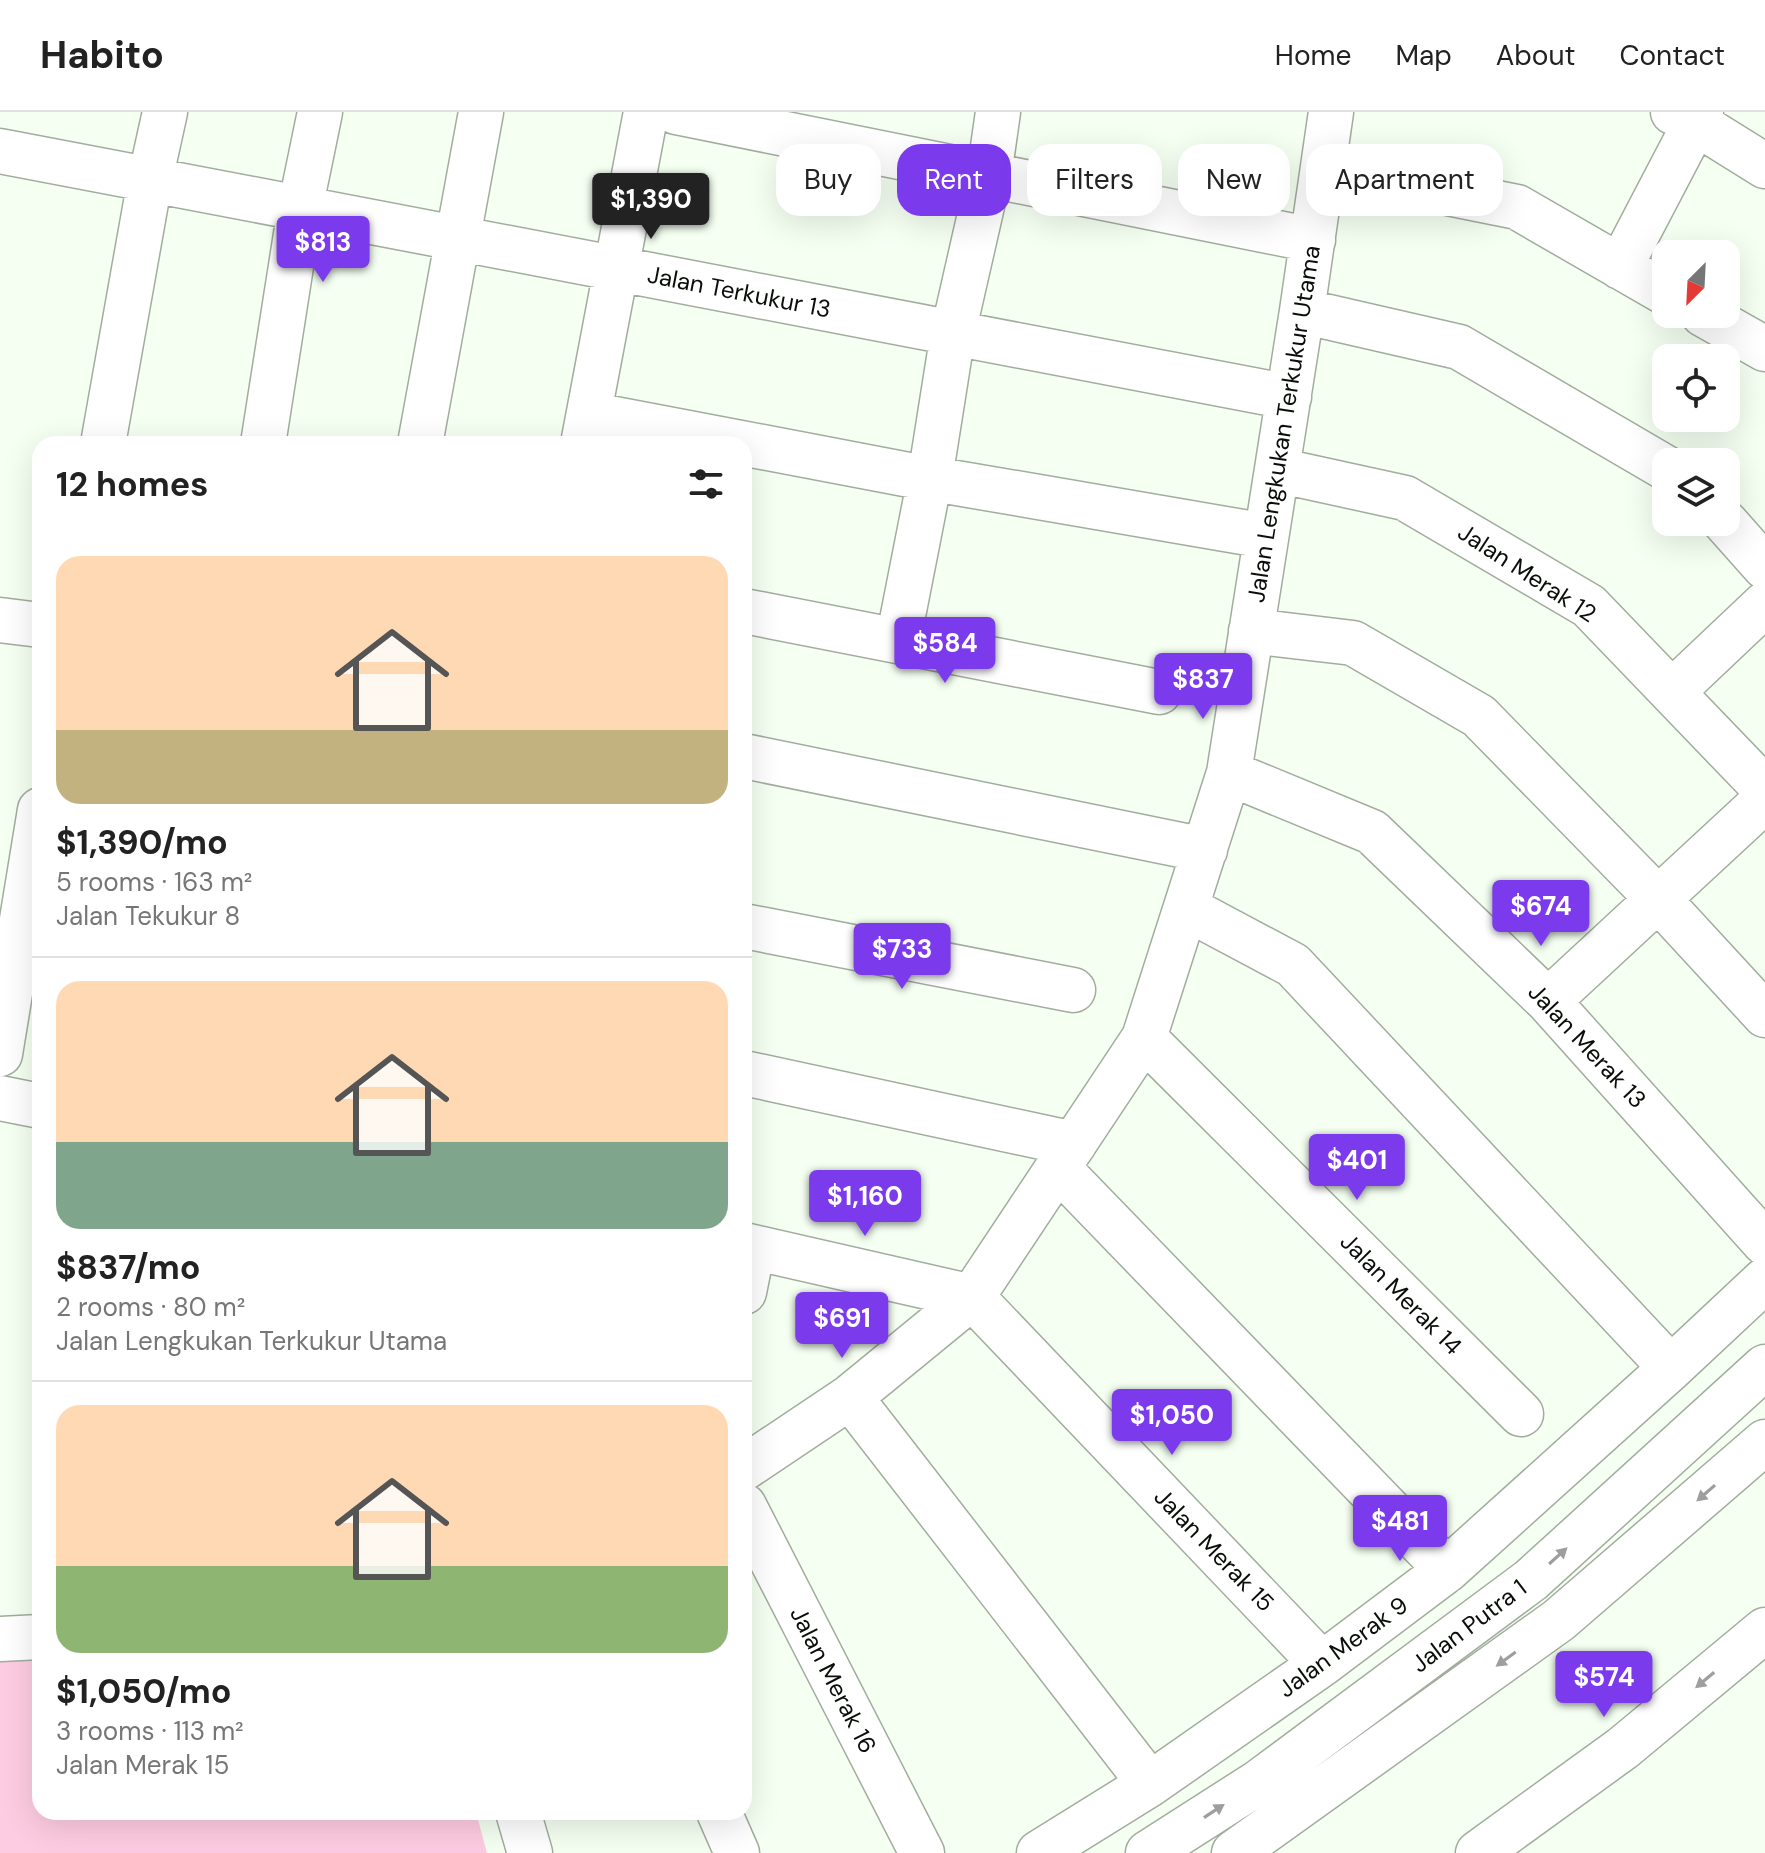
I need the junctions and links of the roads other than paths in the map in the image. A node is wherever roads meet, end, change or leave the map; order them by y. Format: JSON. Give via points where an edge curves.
{"nodes":[{"id":1,"x":165,"y":112,"type":"edge"},
{"id":2,"x":320,"y":112,"type":"edge"},
{"id":3,"x":481,"y":112,"type":"edge"},
{"id":4,"x":646,"y":112,"type":"edge"},
{"id":5,"x":676,"y":112,"type":"edge"},
{"id":6,"x":998,"y":112,"type":"edge"},
{"id":7,"x":1331,"y":112,"type":"edge"},
{"id":8,"x":1690,"y":116,"type":"edge"},
{"id":9,"x":993,"y":144,"type":"edge"},
{"id":10,"x":1326,"y":144,"type":"edge"},
{"id":11,"x":0,"y":151,"type":"edge"},
{"id":12,"x":897,"y":156,"type":"edge"},
{"id":13,"x":1765,"y":166,"type":"edge"},
{"id":14,"x":1011,"y":179,"type":"edge"},
{"id":15,"x":150,"y":180,"type":"junction"},
{"id":16,"x":1503,"y":204,"type":"edge"},
{"id":17,"x":300,"y":209,"type":"junction"},
{"id":18,"x":980,"y":216,"type":"edge"},
{"id":19,"x":1316,"y":216,"type":"edge"},
{"id":20,"x":459,"y":239,"type":"junction"},
{"id":21,"x":1313,"y":240,"type":"junction"},
{"id":22,"x":1620,"y":267,"type":"junction"},
{"id":23,"x":616,"y":269,"type":"junction"},
{"id":24,"x":1652,"y":285,"type":"edge"},
{"id":25,"x":1302,"y":311,"type":"junction"},
{"id":26,"x":1728,"y":328,"type":"edge"},
{"id":27,"x":953,"y":333,"type":"junction"},
{"id":28,"x":1765,"y":349,"type":"edge"},
{"id":29,"x":1289,"y":397,"type":"junction"},
{"id":30,"x":586,"y":429,"type":"edge"},
{"id":31,"x":104,"y":436,"type":"edge"},
{"id":32,"x":264,"y":436,"type":"edge"},
{"id":33,"x":422,"y":436,"type":"edge"},
{"id":34,"x":635,"y":436,"type":"edge"},
{"id":35,"x":752,"y":453,"type":"edge"},
{"id":36,"x":1652,"y":460,"type":"edge"},
{"id":37,"x":1277,"y":470,"type":"junction"},
{"id":38,"x":930,"y":478,"type":"junction"},
{"id":39,"x":1266,"y":536,"type":"junction"},
{"id":40,"x":1737,"y":536,"type":"edge"},
{"id":41,"x":1765,"y":567,"type":"edge"},
{"id":42,"x":1765,"y":604,"type":"edge"},
{"id":43,"x":752,"y":613,"type":"edge"},
{"id":44,"x":0,"y":620,"type":"edge"},
{"id":45,"x":32,"y":624,"type":"edge"},
{"id":46,"x":1251,"y":631,"type":"junction"},
{"id":47,"x":898,"y":641,"type":"junction"},
{"id":48,"x":1159,"y":692,"type":"dead end"},
{"id":49,"x":1672,"y":692,"type":"junction"},
{"id":50,"x":752,"y":758,"type":"edge"},
{"id":51,"x":1229,"y":773,"type":"junction"},
{"id":52,"x":1765,"y":789,"type":"edge"},
{"id":53,"x":1765,"y":800,"type":"edge"},
{"id":54,"x":1205,"y":850,"type":"junction"},
{"id":55,"x":32,"y":859,"type":"edge"},
{"id":56,"x":1659,"y":900,"type":"junction"},
{"id":57,"x":1186,"y":908,"type":"junction"},
{"id":58,"x":752,"y":928,"type":"edge"},
{"id":59,"x":1073,"y":990,"type":"dead end"},
{"id":60,"x":1548,"y":1001,"type":"junction"},
{"id":61,"x":1765,"y":1015,"type":"edge"},
{"id":62,"x":1144,"y":1038,"type":"junction"},
{"id":63,"x":0,"y":1054,"type":"edge"},
{"id":64,"x":752,"y":1075,"type":"edge"},
{"id":65,"x":0,"y":1098,"type":"edge"},
{"id":66,"x":32,"y":1104,"type":"edge"},
{"id":67,"x":1066,"y":1156,"type":"junction"},
{"id":68,"x":1765,"y":1243,"type":"edge"},
{"id":69,"x":752,"y":1247,"type":"edge"},
{"id":70,"x":1765,"y":1280,"type":"edge"},
{"id":71,"x":972,"y":1297,"type":"junction"},
{"id":72,"x":1765,"y":1367,"type":"edge"},
{"id":73,"x":1671,"y":1368,"type":"junction"},
{"id":74,"x":850,"y":1397,"type":"junction"},
{"id":75,"x":1521,"y":1414,"type":"dead end"},
{"id":76,"x":1765,"y":1442,"type":"edge"},
{"id":77,"x":752,"y":1463,"type":"edge"},
{"id":78,"x":752,"y":1522,"type":"edge"},
{"id":79,"x":1447,"y":1570,"type":"junction"},
{"id":80,"x":1765,"y":1630,"type":"edge"},
{"id":81,"x":32,"y":1637,"type":"edge"},
{"id":82,"x":0,"y":1639,"type":"edge"},
{"id":83,"x":1322,"y":1664,"type":"junction"},
{"id":84,"x":1150,"y":1784,"type":"junction"},
{"id":85,"x":520,"y":1820,"type":"edge"},
{"id":86,"x":723,"y":1820,"type":"edge"},
{"id":87,"x":530,"y":1853,"type":"edge"},
{"id":88,"x":737,"y":1853,"type":"edge"},
{"id":89,"x":922,"y":1853,"type":"edge"},
{"id":90,"x":1039,"y":1853,"type":"edge"},
{"id":91,"x":1148,"y":1853,"type":"edge"},
{"id":92,"x":1234,"y":1853,"type":"edge"},
{"id":93,"x":1478,"y":1853,"type":"edge"}],
"edges":[{"from":1,"to":15,"type":"street"},
{"from":2,"to":17,"type":"street"},
{"from":3,"to":20,"type":"street"},
{"from":4,"to":23,"type":"street"},
{"from":5,"to":12,"type":"street"},
{"from":6,"to":9,"type":"street"},
{"from":7,"to":10,"type":"street","name":"Jalan Lengkukan Terkukur Utama"},
{"from":8,"to":13,"type":"street"},
{"from":8,"to":22,"type":"street"},
{"from":11,"to":15,"type":"street","name":"Jalan Terkukur 13"},
{"from":14,"to":21,"type":"street"},
{"from":15,"to":17,"type":"street","name":"Jalan Terkukur 13"},
{"from":15,"to":31,"type":"street"},
{"from":16,"to":22,"type":"street","via":[[1517,207]]},
{"from":17,"to":20,"type":"street","name":"Jalan Terkukur 13"},
{"from":17,"to":32,"type":"street"},
{"from":18,"to":27,"type":"street"},
{"from":19,"to":21,"type":"street","name":"Jalan Lengkukan Terkukur Utama"},
{"from":20,"to":23,"type":"street","name":"Jalan Terkukur 13"},
{"from":20,"to":33,"type":"street"},
{"from":21,"to":25,"type":"street","name":"Jalan Lengkukan Terkukur Utama"},
{"from":22,"to":24,"type":"street"},
{"from":23,"to":27,"type":"street","name":"Jalan Terkukur 13"},
{"from":23,"to":30,"type":"street"},
{"from":25,"to":29,"type":"street","name":"Jalan Lengkukan Terkukur Utama"},
{"from":25,"to":36,"type":"street","via":[[1459,347]]},
{"from":26,"to":28,"type":"street"},
{"from":27,"to":29,"type":"street","name":"Jalan Terkukur 13"},
{"from":27,"to":38,"type":"street"},
{"from":29,"to":37,"type":"street","name":"Jalan Lengkukan Terkukur Utama"},
{"from":30,"to":34,"type":"street"},
{"from":35,"to":38,"type":"street"},
{"from":37,"to":39,"type":"street","name":"Jalan Lengkukan Terkukur Utama"},
{"from":37,"to":49,"type":"street","name":"Jalan Merak 12","via":[[1405,498],[1589,606]]},
{"from":38,"to":39,"type":"street"},
{"from":38,"to":47,"type":"street"},
{"from":39,"to":46,"type":"street","name":"Jalan Lengkukan Terkukur Utama"},
{"from":40,"to":41,"type":"street"},
{"from":42,"to":49,"type":"street"},
{"from":43,"to":47,"type":"street"},
{"from":44,"to":45,"type":"street"},
{"from":46,"to":51,"type":"street","name":"Jalan Lengkukan Terkukur Utama"},
{"from":46,"to":56,"type":"street","via":[[1353,643],[1479,716]]},
{"from":47,"to":48,"type":"street"},
{"from":49,"to":52,"type":"street","name":"Jalan Merak 12"},
{"from":50,"to":54,"type":"street"},
{"from":51,"to":54,"type":"street","name":"Jalan Lengkukan Terkukur Utama"},
{"from":51,"to":60,"type":"street","name":"Jalan Merak 13","via":[[1372,832]]},
{"from":53,"to":56,"type":"street"},
{"from":54,"to":57,"type":"street","name":"Jalan Lengkukan Terkukur Utama"},
{"from":55,"to":63,"type":"street"},
{"from":56,"to":60,"type":"street"},
{"from":56,"to":61,"type":"street"},
{"from":57,"to":62,"type":"street","name":"Jalan Lengkukan Terkukur Utama"},
{"from":57,"to":73,"type":"street","via":[[1293,965]]},
{"from":58,"to":59,"type":"street"},
{"from":60,"to":68,"type":"street","name":"Jalan Merak 13"},
{"from":62,"to":67,"type":"street","name":"Jalan Lengkukan Terkukur Utama"},
{"from":62,"to":75,"type":"street","name":"Jalan Merak 14"},
{"from":64,"to":67,"type":"street"},
{"from":65,"to":66,"type":"street"},
{"from":67,"to":71,"type":"street","name":"Jalan Lengkukan Terkukur Utama"},
{"from":67,"to":79,"type":"street"},
{"from":69,"to":71,"type":"street"},
{"from":70,"to":73,"type":"street","name":"Jalan Merak 9"},
{"from":71,"to":74,"type":"street","name":"Jalan Lengkukan Terkukur Utama"},
{"from":71,"to":83,"type":"street","name":"Jalan Merak 15"},
{"from":91,"to":72,"type":"street","name":"Jalan Putra 1","one_way":true,"via":[[1259,1782],[1531,1580]]},
{"from":73,"to":79,"type":"street","name":"Jalan Merak 9"},
{"from":74,"to":77,"type":"street","name":"Jalan Lengkukan Terkukur Utama"},
{"from":74,"to":84,"type":"street"},
{"from":76,"to":92,"type":"street","name":"Jalan Putra 1","one_way":true,"via":[[1559,1620]]},
{"from":78,"to":89,"type":"street","name":"Jalan Merak 16"},
{"from":79,"to":83,"type":"street","name":"Jalan Merak 9"},
{"from":80,"to":93,"type":"street","one_way":true,"via":[[1623,1748]]},
{"from":81,"to":82,"type":"street"},
{"from":83,"to":84,"type":"street","name":"Jalan Merak 9"},
{"from":84,"to":90,"type":"street","name":"Jalan Merak 9"},
{"from":85,"to":87,"type":"street"},
{"from":86,"to":88,"type":"street"}]}
